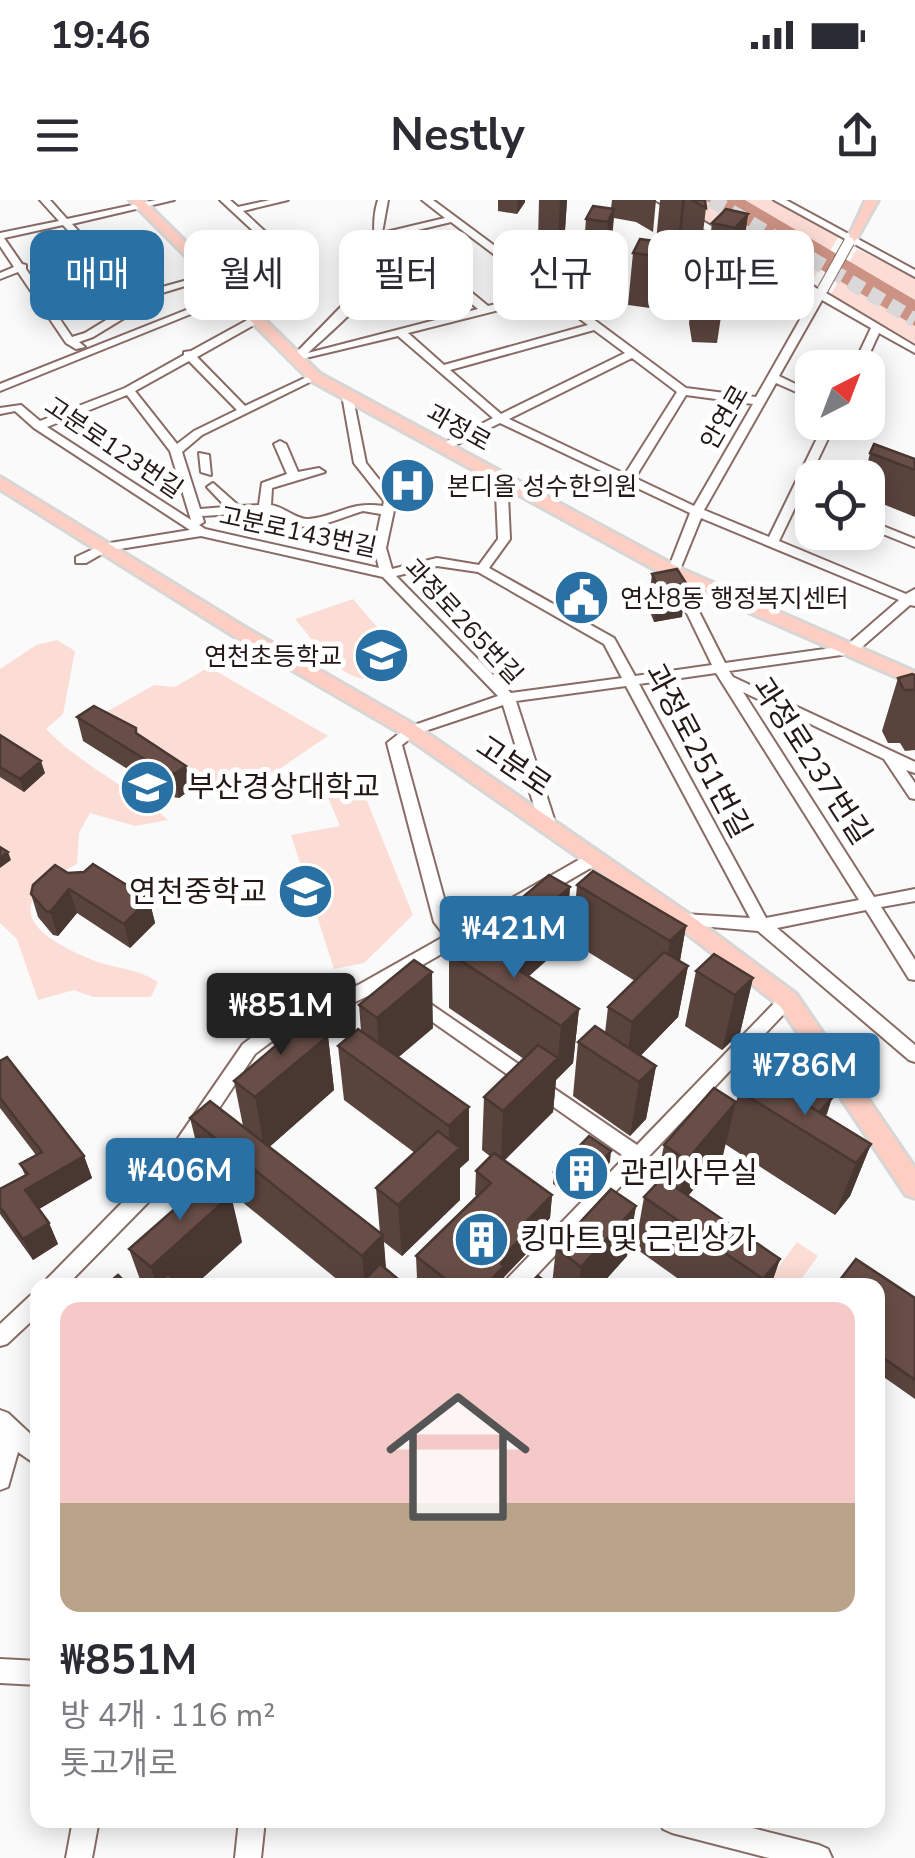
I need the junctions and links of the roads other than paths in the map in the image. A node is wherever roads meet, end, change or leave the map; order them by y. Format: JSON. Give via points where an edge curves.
{"nodes":[{"id":1,"x":45,"y":200,"type":"edge"},
{"id":2,"x":169,"y":200,"type":"edge"},
{"id":3,"x":225,"y":200,"type":"edge"},
{"id":4,"x":283,"y":200,"type":"edge"},
{"id":5,"x":384,"y":200,"type":"edge"},
{"id":6,"x":427,"y":200,"type":"edge"},
{"id":7,"x":660,"y":200,"type":"edge"},
{"id":8,"x":779,"y":200,"type":"edge"},
{"id":9,"x":872,"y":200,"type":"edge"},
{"id":10,"x":139,"y":203,"type":"edge"},
{"id":11,"x":236,"y":210,"type":"junction"},
{"id":12,"x":453,"y":219,"type":"junction"},
{"id":13,"x":65,"y":222,"type":"junction"},
{"id":14,"x":72,"y":230,"type":"edge"},
{"id":15,"x":258,"y":230,"type":"edge"},
{"id":16,"x":378,"y":230,"type":"edge"},
{"id":17,"x":409,"y":230,"type":"edge"},
{"id":18,"x":0,"y":237,"type":"edge"},
{"id":19,"x":849,"y":241,"type":"junction"},
{"id":20,"x":184,"y":247,"type":"edge"},
{"id":21,"x":493,"y":249,"type":"edge"},
{"id":22,"x":23,"y":267,"type":"junction"},
{"id":23,"x":915,"y":274,"type":"edge"},
{"id":24,"x":0,"y":276,"type":"edge"},
{"id":25,"x":822,"y":292,"type":"junction"},
{"id":26,"x":473,"y":299,"type":"edge"},
{"id":27,"x":493,"y":308,"type":"edge"},
{"id":28,"x":486,"y":310,"type":"junction"},
{"id":29,"x":184,"y":315,"type":"edge"},
{"id":30,"x":339,"y":316,"type":"edge"},
{"id":31,"x":114,"y":320,"type":"edge"},
{"id":32,"x":257,"y":320,"type":"joint"},
{"id":33,"x":588,"y":320,"type":"edge"},
{"id":34,"x":596,"y":326,"type":"junction"},
{"id":35,"x":876,"y":328,"type":"junction"},
{"id":36,"x":400,"y":332,"type":"junction"},
{"id":37,"x":70,"y":341,"type":"junction"},
{"id":38,"x":866,"y":350,"type":"edge"},
{"id":39,"x":915,"y":350,"type":"edge"},
{"id":40,"x":90,"y":353,"type":"junction"},
{"id":41,"x":633,"y":353,"type":"junction"},
{"id":42,"x":188,"y":354,"type":"junction"},
{"id":43,"x":297,"y":359,"type":"junction"},
{"id":44,"x":442,"y":368,"type":"junction"},
{"id":45,"x":315,"y":377,"type":"junction"},
{"id":46,"x":773,"y":377,"type":"junction"},
{"id":47,"x":0,"y":388,"type":"edge"},
{"id":48,"x":795,"y":388,"type":"edge"},
{"id":49,"x":129,"y":390,"type":"junction"},
{"id":50,"x":683,"y":391,"type":"junction"},
{"id":51,"x":348,"y":395,"type":"junction"},
{"id":52,"x":760,"y":401,"type":"junction"},
{"id":53,"x":0,"y":411,"type":"edge"},
{"id":54,"x":244,"y":411,"type":"junction"},
{"id":55,"x":500,"y":420,"type":"junction"},
{"id":56,"x":38,"y":426,"type":"junction"},
{"id":57,"x":280,"y":444,"type":"dead end"},
{"id":58,"x":444,"y":447,"type":"junction"},
{"id":59,"x":176,"y":451,"type":"junction"},
{"id":60,"x":203,"y":455,"type":"dead end"},
{"id":61,"x":207,"y":472,"type":"dead end"},
{"id":62,"x":319,"y":472,"type":"dead end"},
{"id":63,"x":294,"y":476,"type":"junction"},
{"id":64,"x":628,"y":479,"type":"junction"},
{"id":65,"x":0,"y":482,"type":"edge"},
{"id":66,"x":516,"y":486,"type":"junction"},
{"id":67,"x":213,"y":487,"type":"dead end"},
{"id":68,"x":795,"y":497,"type":"edge"},
{"id":69,"x":264,"y":508,"type":"junction"},
{"id":70,"x":236,"y":510,"type":"junction"},
{"id":71,"x":388,"y":511,"type":"junction"},
{"id":72,"x":696,"y":512,"type":"junction"},
{"id":73,"x":196,"y":513,"type":"junction"},
{"id":74,"x":885,"y":531,"type":"edge"},
{"id":75,"x":201,"y":532,"type":"junction"},
{"id":76,"x":772,"y":543,"type":"junction"},
{"id":77,"x":915,"y":543,"type":"edge"},
{"id":78,"x":104,"y":548,"type":"junction"},
{"id":79,"x":81,"y":560,"type":"dead end"},
{"id":80,"x":482,"y":569,"type":"junction"},
{"id":81,"x":673,"y":572,"type":"junction"},
{"id":82,"x":387,"y":574,"type":"junction"},
{"id":83,"x":912,"y":598,"type":"edge"},
{"id":84,"x":850,"y":650,"type":"junction"},
{"id":85,"x":724,"y":674,"type":"junction"},
{"id":86,"x":915,"y":679,"type":"edge"},
{"id":87,"x":628,"y":681,"type":"junction"},
{"id":88,"x":508,"y":698,"type":"junction"},
{"id":89,"x":411,"y":732,"type":"junction"},
{"id":90,"x":889,"y":756,"type":"junction"},
{"id":91,"x":915,"y":768,"type":"edge"},
{"id":92,"x":915,"y":794,"type":"edge"},
{"id":93,"x":548,"y":825,"type":"junction"},
{"id":94,"x":594,"y":858,"type":"junction"},
{"id":95,"x":915,"y":895,"type":"edge"},
{"id":96,"x":870,"y":904,"type":"junction"},
{"id":97,"x":683,"y":920,"type":"junction"},
{"id":98,"x":762,"y":925,"type":"junction"},
{"id":99,"x":455,"y":937,"type":"junction"},
{"id":100,"x":915,"y":974,"type":"edge"},
{"id":101,"x":384,"y":979,"type":"junction"},
{"id":102,"x":788,"y":1000,"type":"junction"},
{"id":103,"x":915,"y":1055,"type":"edge"},
{"id":104,"x":638,"y":1156,"type":"junction"},
{"id":105,"x":915,"y":1188,"type":"edge"},
{"id":106,"x":61,"y":1278,"type":"edge"},
{"id":107,"x":521,"y":1278,"type":"edge"},
{"id":108,"x":30,"y":1309,"type":"edge"},
{"id":109,"x":0,"y":1337,"type":"edge"},
{"id":110,"x":6,"y":1427,"type":"edge"},
{"id":111,"x":30,"y":1449,"type":"edge"},
{"id":112,"x":0,"y":1479,"type":"edge"},
{"id":113,"x":0,"y":1671,"type":"edge"},
{"id":114,"x":30,"y":1673,"type":"edge"},
{"id":115,"x":85,"y":1828,"type":"edge"},
{"id":116,"x":251,"y":1828,"type":"edge"},
{"id":117,"x":701,"y":1828,"type":"edge"},
{"id":118,"x":806,"y":1857,"type":"edge"},
{"id":119,"x":79,"y":1858,"type":"edge"},
{"id":120,"x":248,"y":1858,"type":"edge"}],
"edges":[{"from":1,"to":13,"type":"street"},
{"from":2,"to":10,"type":"street"},
{"from":3,"to":11,"type":"street"},
{"from":4,"to":11,"type":"street"},
{"from":5,"to":16,"type":"street"},
{"from":6,"to":12,"type":"street"},
{"from":7,"to":25,"type":"street"},
{"from":8,"to":19,"type":"street"},
{"from":9,"to":19,"type":"main road"},
{"from":10,"to":13,"type":"street"},
{"from":10,"to":20,"type":"main road","name":"과정로"},
{"from":11,"to":15,"type":"street"},
{"from":12,"to":17,"type":"street"},
{"from":12,"to":21,"type":"street"},
{"from":13,"to":14,"type":"street"},
{"from":13,"to":18,"type":"street"},
{"from":18,"to":22,"type":"street"},
{"from":19,"to":23,"type":"street"},
{"from":19,"to":25,"type":"street","name":"안연로","bridge":true},
{"from":22,"to":24,"type":"street"},
{"from":22,"to":37,"type":"street"},
{"from":25,"to":35,"type":"street"},
{"from":25,"to":46,"type":"street","name":"안연로"},
{"from":26,"to":28,"type":"street"},
{"from":27,"to":28,"type":"street"},
{"from":28,"to":36,"type":"street"},
{"from":29,"to":40,"type":"street"},
{"from":30,"to":43,"type":"street"},
{"from":31,"to":37,"type":"street"},
{"from":32,"to":42,"type":"street"},
{"from":32,"to":43,"type":"main road","name":"과정로"},
{"from":33,"to":34,"type":"street"},
{"from":34,"to":41,"type":"street"},
{"from":34,"to":44,"type":"street"},
{"from":35,"to":38,"type":"street"},
{"from":35,"to":39,"type":"street"},
{"from":36,"to":43,"type":"street"},
{"from":36,"to":44,"type":"street"},
{"from":37,"to":40,"type":"street"},
{"from":40,"to":47,"type":"street"},
{"from":41,"to":50,"type":"street"},
{"from":41,"to":55,"type":"street"},
{"from":42,"to":49,"type":"street"},
{"from":42,"to":54,"type":"street"},
{"from":43,"to":45,"type":"main road","name":"과정로"},
{"from":44,"to":55,"type":"street"},
{"from":45,"to":51,"type":"main road","name":"과정로"},
{"from":45,"to":54,"type":"street"},
{"from":46,"to":48,"type":"street"},
{"from":46,"to":52,"type":"street","name":"안연로"},
{"from":49,"to":56,"type":"street"},
{"from":49,"to":59,"type":"street"},
{"from":50,"to":52,"type":"street"},
{"from":50,"to":64,"type":"street"},
{"from":51,"to":58,"type":"main road","name":"과정로"},
{"from":51,"to":71,"type":"street","via":[[360,462],[390,501]]},
{"from":52,"to":72,"type":"street","name":"안연로"},
{"from":53,"to":56,"type":"street","name":"고분로123번길","via":[[16,407]]},
{"from":54,"to":59,"type":"street"},
{"from":55,"to":58,"type":"street"},
{"from":55,"to":64,"type":"street"},
{"from":56,"to":75,"type":"street","name":"고분로123번길"},
{"from":57,"to":63,"type":"street"},
{"from":58,"to":66,"type":"main road","name":"과정로"},
{"from":59,"to":73,"type":"street"},
{"from":60,"to":61,"type":"street"},
{"from":62,"to":63,"type":"street"},
{"from":63,"to":69,"type":"street","via":[[266,486]]},
{"from":64,"to":72,"type":"street"},
{"from":65,"to":78,"type":"main road","name":"고분로"},
{"from":66,"to":80,"type":"street","via":[[502,493],[504,538]]},
{"from":66,"to":81,"type":"main road","name":"과정로"},
{"from":67,"to":70,"type":"street"},
{"from":68,"to":76,"type":"street"},
{"from":69,"to":70,"type":"street"},
{"from":69,"to":71,"type":"street","via":[[309,523],[362,508]]},
{"from":70,"to":73,"type":"street"},
{"from":71,"to":82,"type":"street","name":"과정로265번길","via":[[380,548]]},
{"from":72,"to":76,"type":"street"},
{"from":72,"to":81,"type":"street","name":"안연로"},
{"from":73,"to":75,"type":"street"},
{"from":74,"to":77,"type":"street"},
{"from":75,"to":78,"type":"street","name":"고분로143번길"},
{"from":75,"to":82,"type":"street","name":"고분로143번길"},
{"from":76,"to":83,"type":"street"},
{"from":78,"to":79,"type":"street","name":"고분로143번길"},
{"from":78,"to":89,"type":"main road","name":"고분로"},
{"from":80,"to":82,"type":"street","name":"고분로143번길","via":[[437,562]]},
{"from":80,"to":87,"type":"street","name":"과정로251번길","via":[[609,641]]},
{"from":81,"to":84,"type":"main road","name":"과정로"},
{"from":81,"to":85,"type":"street","name":"과정로237번길"},
{"from":82,"to":88,"type":"street","name":"과정로265번길"},
{"from":83,"to":84,"type":"street"},
{"from":84,"to":85,"type":"street"},
{"from":84,"to":86,"type":"main road","name":"과정로"},
{"from":85,"to":87,"type":"street"},
{"from":85,"to":90,"type":"street"},
{"from":85,"to":96,"type":"street","name":"과정로237번길"},
{"from":87,"to":88,"type":"street"},
{"from":87,"to":98,"type":"street","name":"과정로251번길"},
{"from":88,"to":89,"type":"street"},
{"from":88,"to":93,"type":"street","name":"과정로265번길"},
{"from":89,"to":93,"type":"main road","name":"고분로"},
{"from":89,"to":99,"type":"street","via":[[394,743],[442,922]]},
{"from":90,"to":91,"type":"street"},
{"from":90,"to":92,"type":"street"},
{"from":93,"to":94,"type":"main road","name":"고분로"},
{"from":94,"to":97,"type":"main road","name":"고분로"},
{"from":94,"to":99,"type":"street"},
{"from":95,"to":96,"type":"street"},
{"from":96,"to":98,"type":"street"},
{"from":96,"to":100,"type":"street","name":"과정로237번길"},
{"from":97,"to":98,"type":"street"},
{"from":97,"to":102,"type":"main road","name":"고분로"},
{"from":98,"to":103,"type":"street","name":"과정로251번길"},
{"from":99,"to":101,"type":"street"},
{"from":101,"to":104,"type":"street"},
{"from":101,"to":106,"type":"street","via":[[249,1049],[168,1168]]},
{"from":102,"to":104,"type":"street"},
{"from":102,"to":105,"type":"main road","name":"고분로"},
{"from":104,"to":107,"type":"street"},
{"from":108,"to":109,"type":"street"},
{"from":110,"to":111,"type":"street"},
{"from":110,"to":112,"type":"street"},
{"from":113,"to":114,"type":"street"},
{"from":115,"to":119,"type":"street"},
{"from":116,"to":120,"type":"street"},
{"from":117,"to":118,"type":"street"}]}
